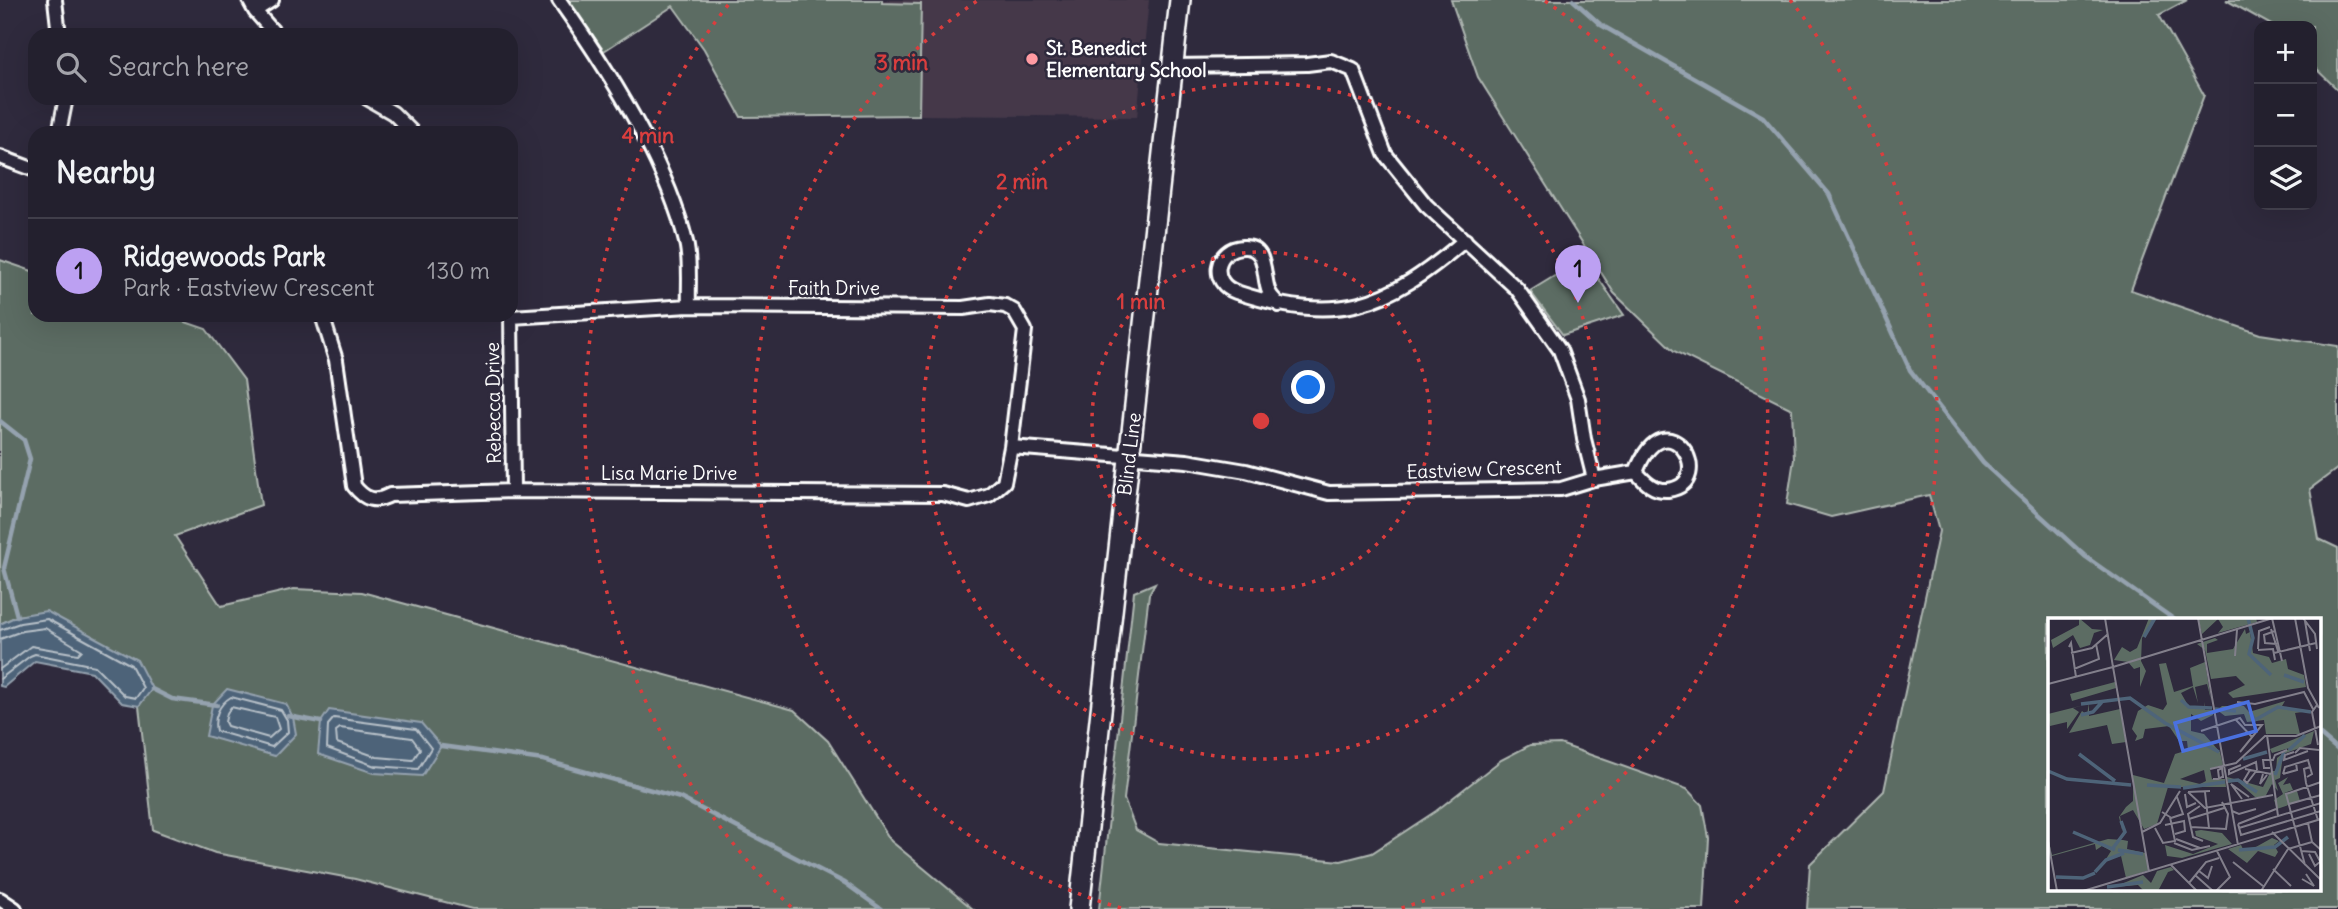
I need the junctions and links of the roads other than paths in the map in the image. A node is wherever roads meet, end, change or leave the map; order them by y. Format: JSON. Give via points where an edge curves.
{"nodes":[{"id":1,"x":55,"y":0,"type":"edge"},
{"id":2,"x":272,"y":0,"type":"edge"},
{"id":3,"x":559,"y":0,"type":"edge"},
{"id":4,"x":1180,"y":0,"type":"edge"},
{"id":5,"x":252,"y":5,"type":"edge"},
{"id":6,"x":58,"y":28,"type":"edge"},
{"id":7,"x":270,"y":28,"type":"edge"},
{"id":8,"x":1174,"y":65,"type":"junction"},
{"id":9,"x":65,"y":105,"type":"edge"},
{"id":10,"x":379,"y":105,"type":"edge"},
{"id":11,"x":60,"y":126,"type":"edge"},
{"id":12,"x":406,"y":126,"type":"edge"},
{"id":13,"x":0,"y":157,"type":"edge"},
{"id":14,"x":28,"y":167,"type":"edge"},
{"id":15,"x":1465,"y":240,"type":"junction"},
{"id":16,"x":1279,"y":305,"type":"junction"},
{"id":17,"x":689,"y":306,"type":"junction"},
{"id":18,"x":518,"y":316,"type":"edge"},
{"id":19,"x":324,"y":322,"type":"edge"},
{"id":20,"x":511,"y":322,"type":"edge"},
{"id":21,"x":1011,"y":447,"type":"junction"},
{"id":22,"x":1129,"y":457,"type":"junction"},
{"id":23,"x":1636,"y":471,"type":"junction"},
{"id":24,"x":1594,"y":479,"type":"junction"},
{"id":25,"x":513,"y":491,"type":"junction"},
{"id":26,"x":0,"y":899,"type":"edge"},
{"id":27,"x":15,"y":909,"type":"edge"},
{"id":28,"x":1079,"y":909,"type":"edge"}],
"edges":[{"from":1,"to":6,"type":"street"},
{"from":2,"to":5,"type":"street"},
{"from":3,"to":17,"type":"street","via":[[626,105],[663,176],[687,243]]},
{"from":4,"to":8,"type":"street","name":"Blind Line"},
{"from":5,"to":7,"type":"street"},
{"from":8,"to":15,"type":"street","name":"Eastview Crescent","via":[[1331,61],[1353,70],[1385,155],[1426,205]]},
{"from":8,"to":22,"type":"street","name":"Blind Line"},
{"from":9,"to":11,"type":"street"},
{"from":10,"to":12,"type":"street"},
{"from":13,"to":14,"type":"street"},
{"from":15,"to":16,"type":"street","via":[[1400,288],[1360,305],[1332,310]]},
{"from":15,"to":24,"type":"street","name":"Eastview Crescent","via":[[1517,289],[1560,350],[1578,399]]},
{"from":16,"to":16,"type":"street","via":[[1229,289],[1217,273],[1221,257],[1241,247],[1259,253],[1269,292]]},
{"from":17,"to":18,"type":"street","name":"Faith Drive"},
{"from":17,"to":21,"type":"street","name":"Faith Drive","via":[[1005,306],[1014,310],[1025,330]]},
{"from":19,"to":25,"type":"street","name":"Lisa Marie Drive","via":[[336,360],[351,475],[360,494],[372,501],[390,495]]},
{"from":20,"to":25,"type":"street","name":"Rebecca Drive"},
{"from":21,"to":22,"type":"street"},
{"from":21,"to":25,"type":"street","name":"Lisa Marie Drive","via":[[1004,482],[989,495],[969,500],[943,494]]},
{"from":22,"to":24,"type":"street","name":"Eastview Crescent","via":[[1246,471],[1329,493],[1561,489]]},
{"from":22,"to":28,"type":"street","name":"Blind Line"},
{"from":23,"to":23,"type":"street","via":[[1651,444],[1661,440],[1684,448],[1691,462],[1688,477],[1676,489],[1646,484]]},
{"from":23,"to":24,"type":"street"},
{"from":26,"to":27,"type":"street"}]}
